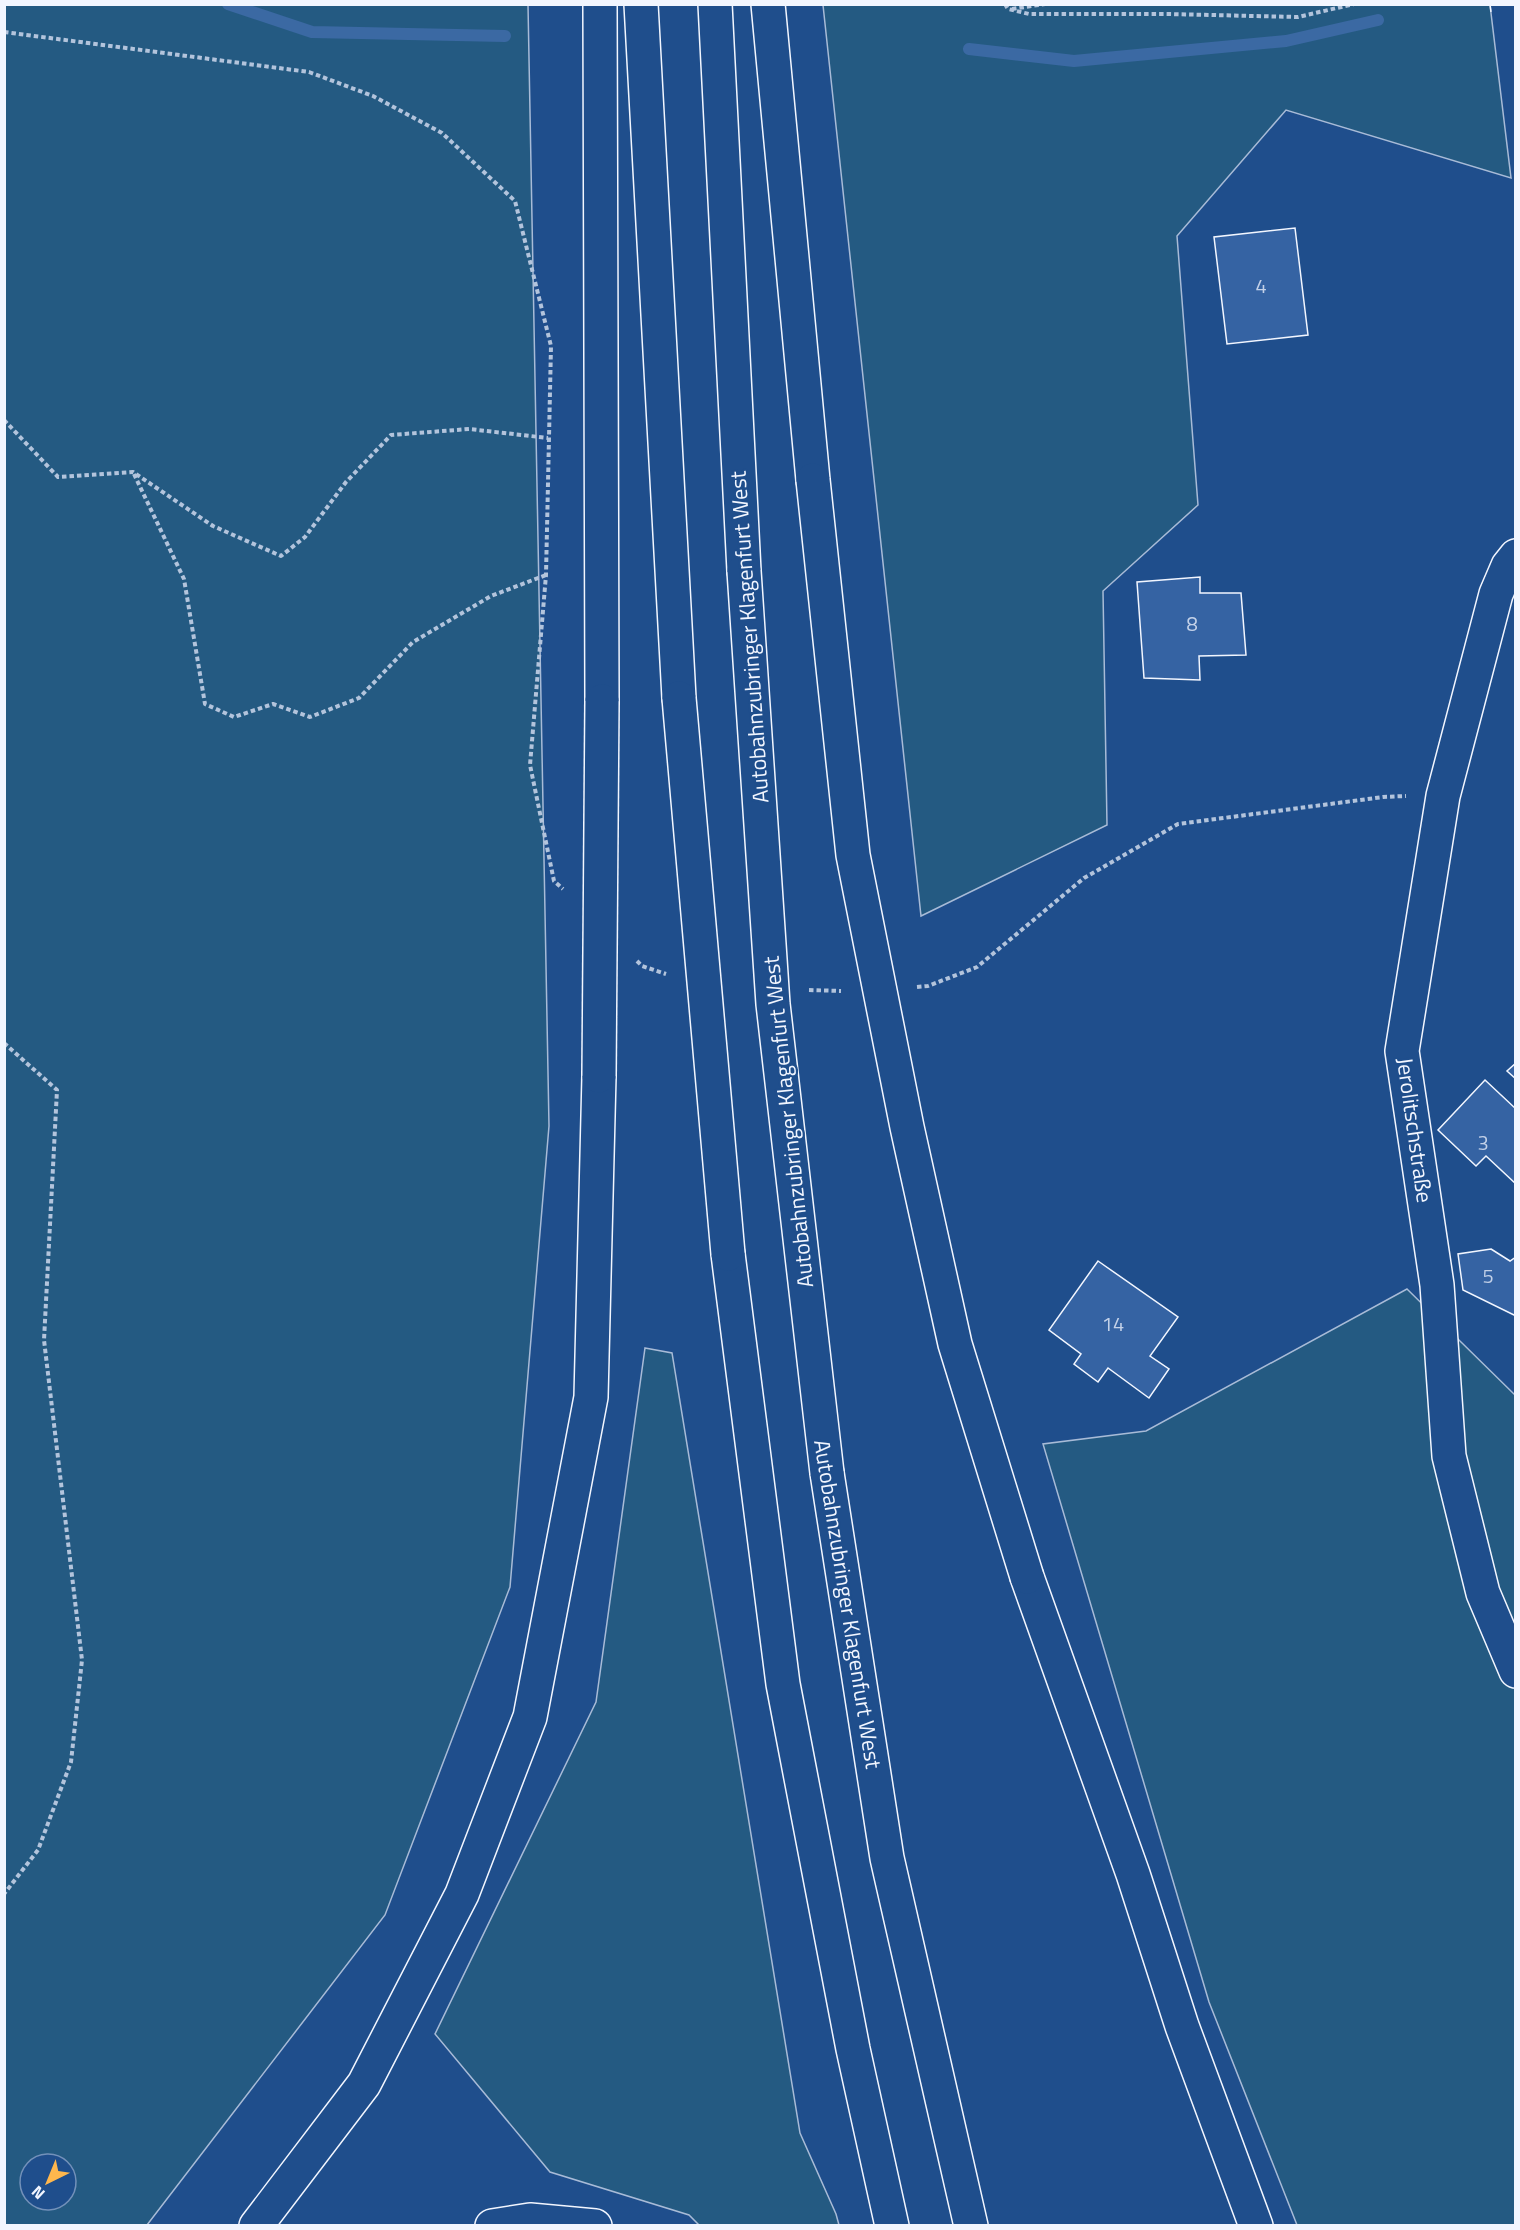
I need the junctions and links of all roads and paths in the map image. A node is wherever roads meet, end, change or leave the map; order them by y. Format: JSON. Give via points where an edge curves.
{"nodes":[{"id":1,"x":600,"y":4,"type":"edge"},
{"id":2,"x":641,"y":4,"type":"edge"},
{"id":3,"x":715,"y":4,"type":"edge"},
{"id":4,"x":768,"y":4,"type":"edge"},
{"id":5,"x":1045,"y":4,"type":"edge"},
{"id":6,"x":1354,"y":4,"type":"edge"},
{"id":7,"x":1007,"y":7,"type":"edge"},
{"id":8,"x":4,"y":32,"type":"edge"},
{"id":9,"x":4,"y":420,"type":"edge"},
{"id":10,"x":548,"y":438,"type":"junction"},
{"id":11,"x":133,"y":472,"type":"junction"},
{"id":12,"x":1515,"y":556,"type":"edge"},
{"id":13,"x":546,"y":575,"type":"junction"},
{"id":14,"x":1443,"y":796,"type":"junction"},
{"id":15,"x":570,"y":897,"type":"dead end"},
{"id":16,"x":634,"y":958,"type":"dead end"},
{"id":17,"x":674,"y":976,"type":"dead end"},
{"id":18,"x":916,"y":987,"type":"dead end"},
{"id":19,"x":799,"y":990,"type":"dead end"},
{"id":20,"x":846,"y":991,"type":"dead end"},
{"id":21,"x":4,"y":1043,"type":"edge"},
{"id":22,"x":1515,"y":1671,"type":"edge"},
{"id":23,"x":4,"y":1894,"type":"edge"},
{"id":24,"x":256,"y":2226,"type":"edge"},
{"id":25,"x":492,"y":2226,"type":"edge"},
{"id":26,"x":594,"y":2226,"type":"edge"},
{"id":27,"x":892,"y":2226,"type":"edge"},
{"id":28,"x":971,"y":2226,"type":"edge"},
{"id":29,"x":1256,"y":2226,"type":"edge"}],
"edges":[{"from":1,"to":24,"type":"main road","bridge":true,"via":[[602,701],[591,1397],[530,1717],[462,1894],[364,2084]]},
{"from":2,"to":27,"type":"main road","bridge":true,"via":[[679,698],[728,1254],[783,1684],[853,2049]]},
{"from":3,"to":28,"type":"main road","name":"Autobahnzubringer Klagenfurt West","bridge":true,"via":[[744,571],[773,1004],[827,1473],[887,1858]]},
{"from":4,"to":29,"type":"main road","bridge":true,"via":[[813,480],[855,866],[954,1344],[1027,1576],[1133,1874],[1182,2026]]},
{"from":5,"to":7,"type":"path"},
{"from":6,"to":7,"type":"path","via":[[1298,17],[1029,14]]},
{"from":8,"to":10,"type":"path","via":[[309,72],[373,96],[442,133],[515,201],[551,346]]},
{"from":9,"to":11,"type":"path","via":[[58,477]]},
{"from":10,"to":11,"type":"path","via":[[469,429],[391,435],[346,482],[305,537],[280,556],[213,526]]},
{"from":10,"to":13,"type":"path"},
{"from":11,"to":13,"type":"path","via":[[184,579],[205,704],[234,717],[273,704],[310,717],[359,698],[413,642],[491,596]]},
{"from":12,"to":14,"type":"main road","name":"Jerolitschstraße","via":[[1496,594]]},
{"from":13,"to":15,"type":"path","via":[[530,765],[555,881]]},
{"from":14,"to":18,"type":"path","via":[[1383,797],[1178,824],[1084,878],[977,967]]},
{"from":14,"to":22,"type":"main road","name":"Jerolitschstraße","via":[[1402,1051],[1437,1285],[1449,1456],[1483,1593]]},
{"from":16,"to":17,"type":"path","via":[[642,966]]},
{"from":19,"to":20,"type":"path"},
{"from":21,"to":23,"type":"path","via":[[57,1090],[44,1340],[82,1660],[71,1762],[38,1850]]},
{"from":25,"to":26,"type":"main road","via":[[530,2220]]}]}
